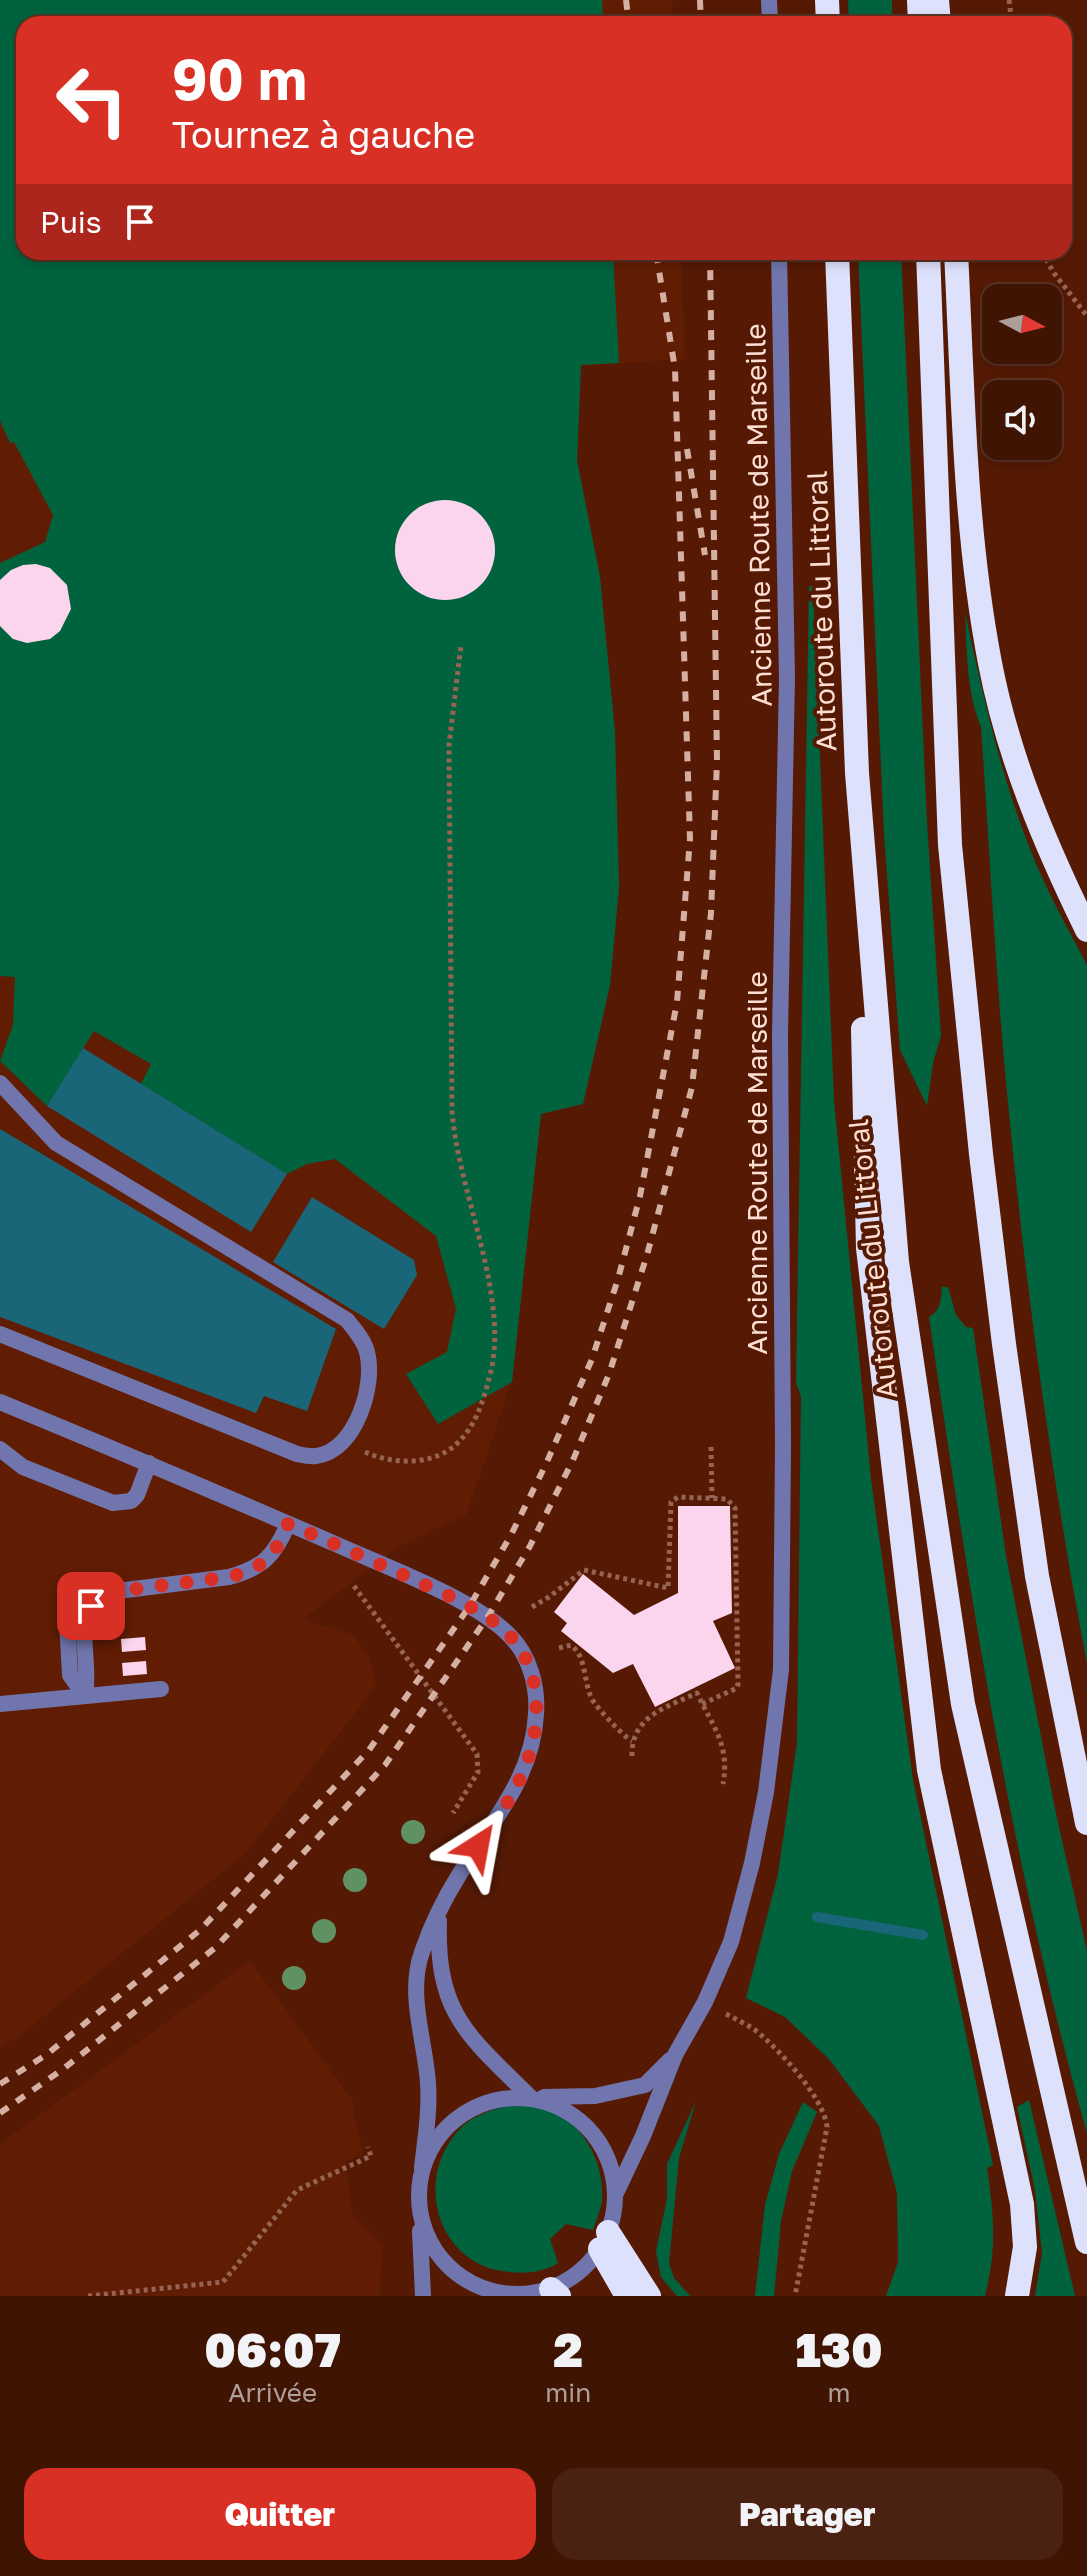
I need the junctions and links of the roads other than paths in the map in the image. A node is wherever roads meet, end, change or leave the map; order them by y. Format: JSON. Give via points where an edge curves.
{"nodes":[{"id":1,"x":779,"y":260,"type":"edge"},
{"id":2,"x":837,"y":260,"type":"edge"},
{"id":3,"x":928,"y":260,"type":"edge"},
{"id":4,"x":956,"y":260,"type":"edge"},
{"id":5,"x":857,"y":773,"type":"junction"},
{"id":6,"x":1087,"y":930,"type":"edge"},
{"id":7,"x":0,"y":1083,"type":"edge"},
{"id":8,"x":0,"y":1334,"type":"edge"},
{"id":9,"x":0,"y":1402,"type":"edge"},
{"id":10,"x":0,"y":1449,"type":"edge"},
{"id":11,"x":149,"y":1463,"type":"junction"},
{"id":12,"x":288,"y":1524,"type":"junction"},
{"id":13,"x":161,"y":1689,"type":"dead end"},
{"id":14,"x":85,"y":1696,"type":"junction"},
{"id":15,"x":0,"y":1704,"type":"edge"},
{"id":16,"x":1087,"y":1823,"type":"edge"},
{"id":17,"x":440,"y":1911,"type":"junction"},
{"id":18,"x":675,"y":2055,"type":"junction"},
{"id":19,"x":530,"y":2097,"type":"junction"},
{"id":20,"x":422,"y":2168,"type":"junction"},
{"id":21,"x":616,"y":2193,"type":"junction"},
{"id":22,"x":419,"y":2205,"type":"junction"},
{"id":23,"x":604,"y":2241,"type":"junction"},
{"id":24,"x":1087,"y":2242,"type":"edge"},
{"id":25,"x":555,"y":2292,"type":"edge"},
{"id":26,"x":508,"y":2295,"type":"edge"},
{"id":27,"x":423,"y":2296,"type":"edge"},
{"id":28,"x":627,"y":2296,"type":"edge"},
{"id":29,"x":649,"y":2296,"type":"edge"},
{"id":30,"x":1017,"y":2296,"type":"edge"}],
"edges":[{"from":1,"to":18,"type":"street","name":"Ancienne Route de Marseille","via":[[787,678],[780,1033],[781,1670],[752,1863],[731,1942]]},
{"from":2,"to":5,"type":"highway","name":"Autoroute du Littoral"},
{"from":3,"to":16,"type":"highway","via":[[950,845],[975,1092],[1037,1576]]},
{"from":4,"to":6,"type":"highway","via":[[968,482],[990,663],[1026,791]]},
{"from":5,"to":24,"type":"highway","name":"Autoroute du Littoral","via":[[897,1262],[963,1704]]},
{"from":5,"to":30,"type":"highway","via":[[868,1248],[929,1770],[1022,2204],[1025,2247]]},
{"from":7,"to":8,"type":"street","via":[[56,1143],[347,1320],[368,1353],[368,1384],[355,1428],[335,1448],[317,1456],[297,1454]]},
{"from":9,"to":11,"type":"street"},
{"from":10,"to":11,"type":"street","via":[[23,1467],[113,1503],[137,1495]]},
{"from":11,"to":12,"type":"street"},
{"from":12,"to":14,"type":"street","via":[[278,1548],[245,1573],[110,1592],[97,1600],[86,1613]]},
{"from":12,"to":17,"type":"street","via":[[459,1601],[501,1627],[527,1663],[537,1711],[528,1757]]},
{"from":13,"to":14,"type":"street"},
{"from":14,"to":15,"type":"street"},
{"from":17,"to":19,"type":"street","via":[[440,1968],[446,1995],[474,2041]]},
{"from":17,"to":20,"type":"street","via":[[421,1954],[416,1981],[429,2106]]},
{"from":18,"to":19,"type":"street","name":"Ancienne Route de Marseille","via":[[645,2085],[595,2096]]},
{"from":18,"to":21,"type":"street","name":"Ancienne Route de Marseille"},
{"from":19,"to":20,"type":"street","via":[[491,2100],[455,2118]]},
{"from":19,"to":21,"type":"street","via":[[566,2109],[590,2129],[607,2155]]},
{"from":20,"to":22,"type":"street"},
{"from":21,"to":23,"type":"street"},
{"from":22,"to":26,"type":"street","via":[[431,2245],[469,2283]]},
{"from":22,"to":27,"type":"street"},
{"from":23,"to":25,"type":"street"},
{"from":23,"to":28,"type":"highway"},
{"from":23,"to":29,"type":"highway"},
{"from":25,"to":26,"type":"street"}]}
